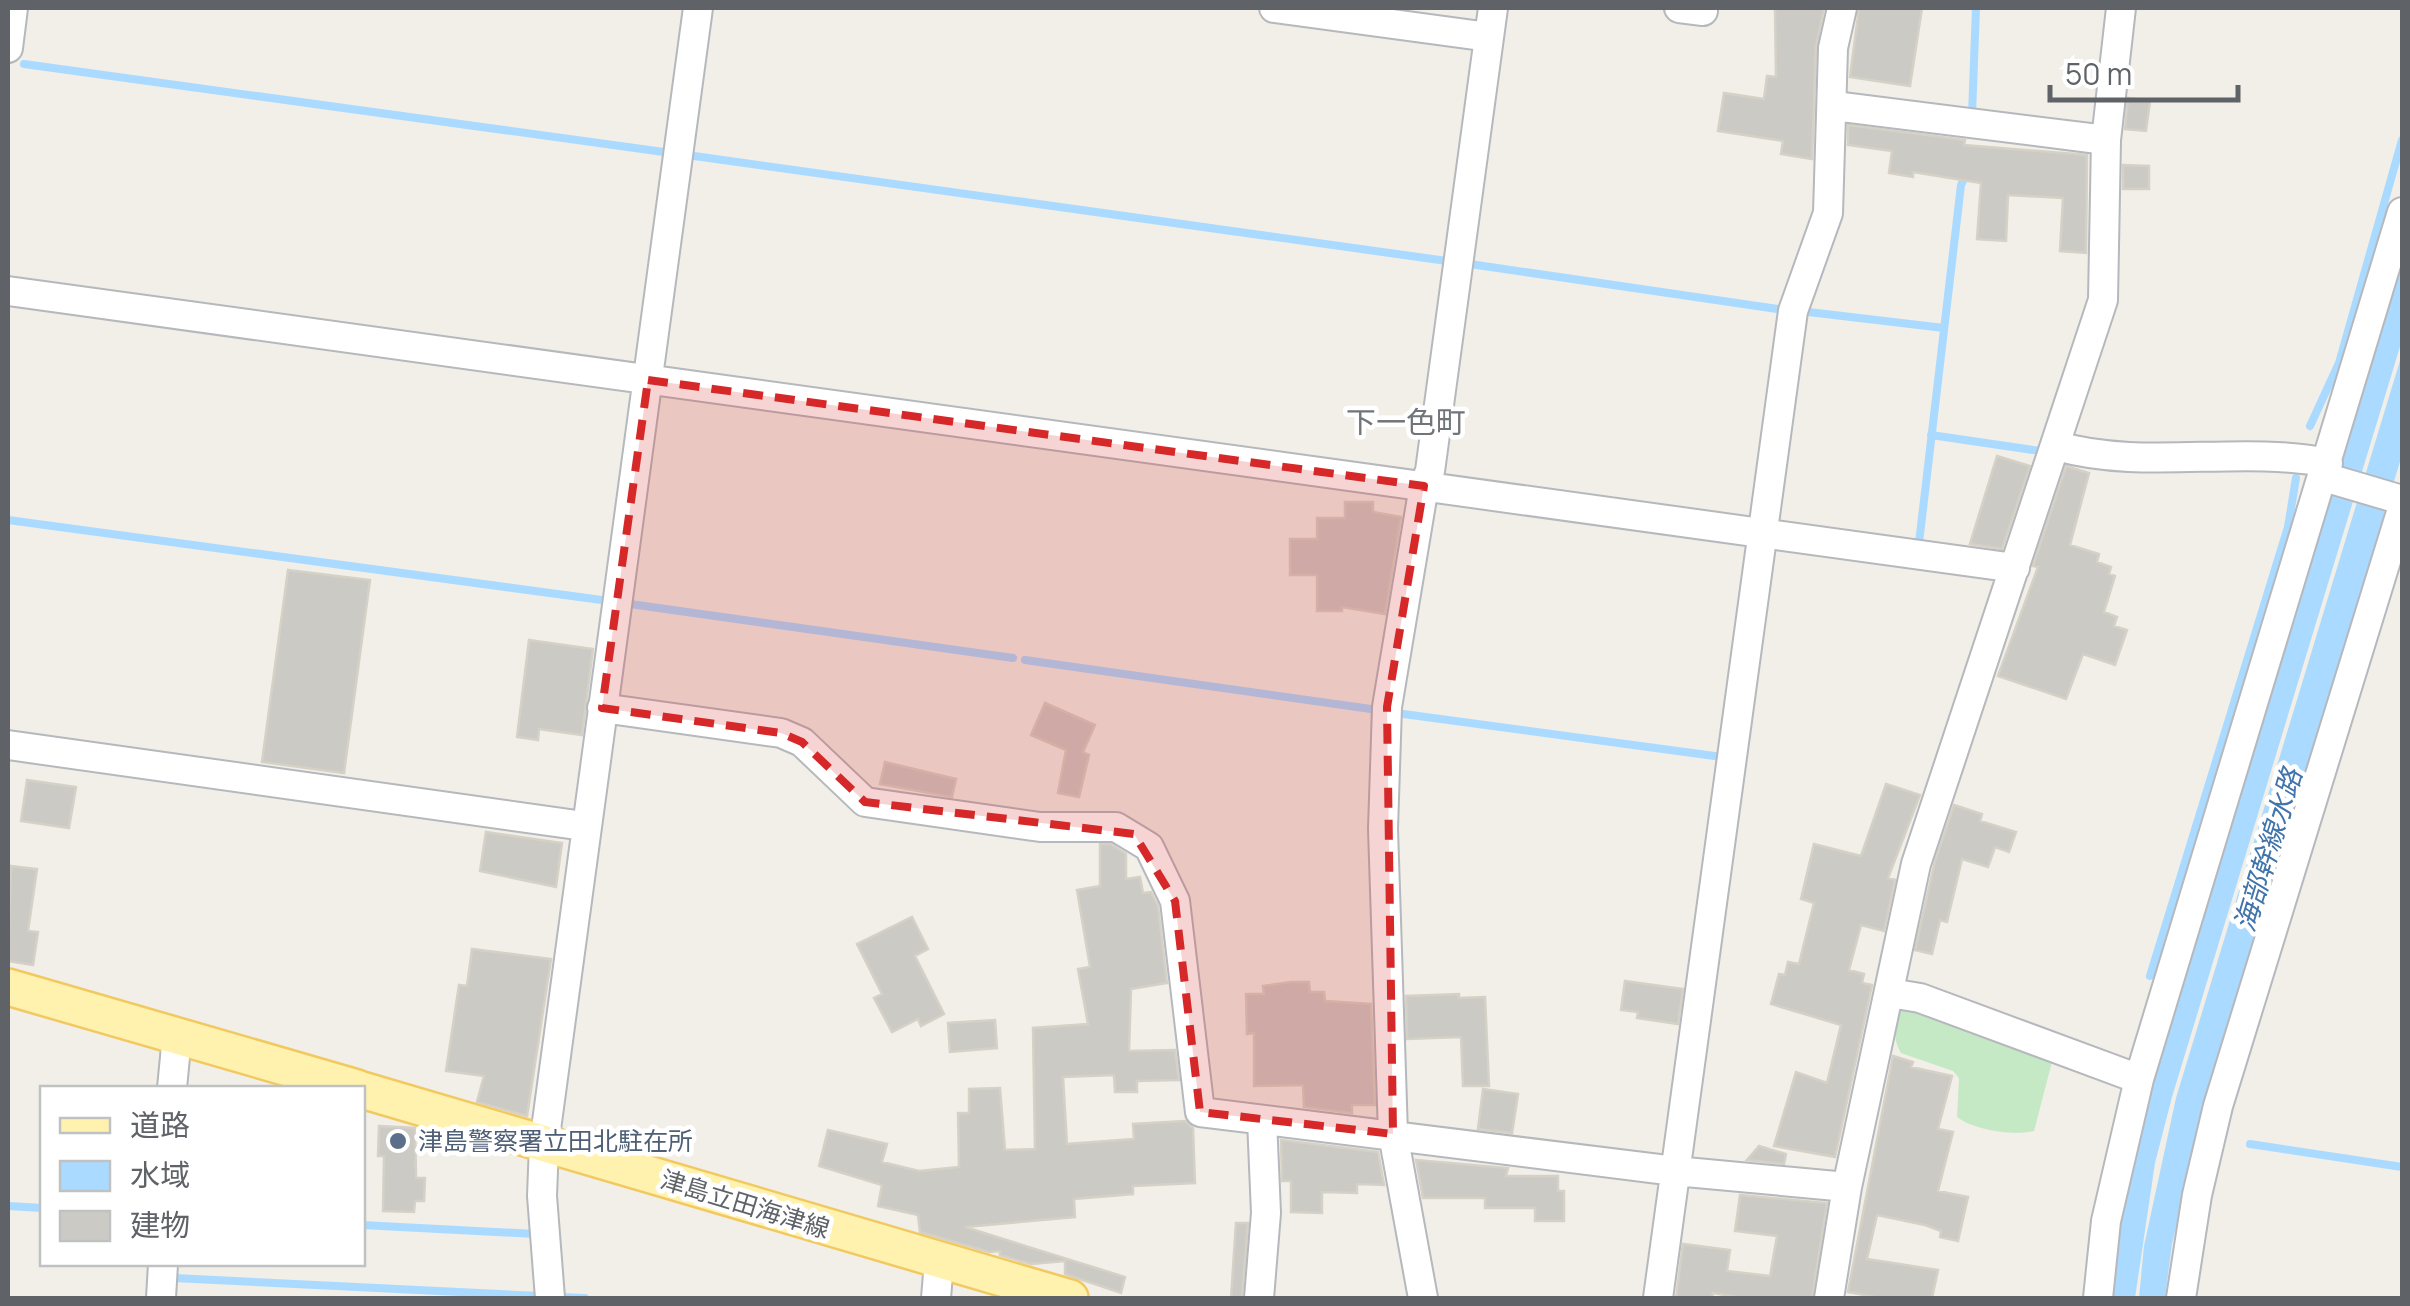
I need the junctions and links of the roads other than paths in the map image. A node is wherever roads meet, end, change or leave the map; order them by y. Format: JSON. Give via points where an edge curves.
{"nodes":[{"id":1,"x":13,"y":8,"type":"edge"},
{"id":2,"x":698,"y":8,"type":"edge"},
{"id":3,"x":1274,"y":8,"type":"edge"},
{"id":4,"x":1493,"y":8,"type":"edge"},
{"id":5,"x":1842,"y":8,"type":"edge"},
{"id":6,"x":2121,"y":8,"type":"edge"},
{"id":7,"x":1489,"y":37,"type":"junction"},
{"id":8,"x":8,"y":48,"type":"edge"},
{"id":9,"x":1834,"y":106,"type":"junction"},
{"id":10,"x":2106,"y":140,"type":"junction"},
{"id":11,"x":2402,"y":212,"type":"edge"},
{"id":12,"x":8,"y":291,"type":"edge"},
{"id":13,"x":648,"y":380,"type":"junction"},
{"id":14,"x":2057,"y":446,"type":"junction"},
{"id":15,"x":2326,"y":473,"type":"junction"},
{"id":16,"x":1424,"y":486,"type":"junction"},
{"id":17,"x":2400,"y":502,"type":"edge"},
{"id":18,"x":1764,"y":534,"type":"junction"},
{"id":19,"x":2014,"y":568,"type":"junction"},
{"id":20,"x":602,"y":708,"type":"junction"},
{"id":21,"x":8,"y":745,"type":"edge"},
{"id":22,"x":584,"y":826,"type":"junction"},
{"id":23,"x":8,"y":986,"type":"edge"},
{"id":24,"x":1890,"y":993,"type":"junction"},
{"id":25,"x":178,"y":1036,"type":"junction"},
{"id":26,"x":2139,"y":1079,"type":"junction"},
{"id":27,"x":172,"y":1086,"type":"edge"},
{"id":28,"x":350,"y":1086,"type":"edge"},
{"id":29,"x":365,"y":1090,"type":"edge"},
{"id":30,"x":1262,"y":1120,"type":"junction"},
{"id":31,"x":1394,"y":1134,"type":"junction"},
{"id":32,"x":544,"y":1144,"type":"junction"},
{"id":33,"x":1675,"y":1171,"type":"junction"},
{"id":34,"x":1846,"y":1187,"type":"junction"},
{"id":35,"x":939,"y":1262,"type":"junction"},
{"id":36,"x":162,"y":1266,"type":"edge"},
{"id":37,"x":161,"y":1298,"type":"edge"},
{"id":38,"x":550,"y":1298,"type":"edge"},
{"id":39,"x":936,"y":1298,"type":"edge"},
{"id":40,"x":1070,"y":1298,"type":"edge"},
{"id":41,"x":1259,"y":1298,"type":"edge"},
{"id":42,"x":1423,"y":1298,"type":"edge"},
{"id":43,"x":1658,"y":1298,"type":"edge"},
{"id":44,"x":1829,"y":1298,"type":"edge"},
{"id":45,"x":2098,"y":1298,"type":"edge"},
{"id":46,"x":2181,"y":1298,"type":"edge"}],
"edges":[{"from":1,"to":8,"type":"street"},
{"from":2,"to":13,"type":"street"},
{"from":3,"to":7,"type":"street"},
{"from":4,"to":7,"type":"street"},
{"from":5,"to":9,"type":"street","via":[[1832,48]]},
{"from":6,"to":10,"type":"street"},
{"from":7,"to":16,"type":"street"},
{"from":9,"to":10,"type":"street"},
{"from":9,"to":18,"type":"street","via":[[1828,212],[1793,311]]},
{"from":10,"to":14,"type":"street","via":[[2104,300]]},
{"from":11,"to":15,"type":"street"},
{"from":12,"to":13,"type":"street"},
{"from":13,"to":16,"type":"street"},
{"from":13,"to":20,"type":"street"},
{"from":14,"to":15,"type":"street","via":[[2099,458],[2290,456]]},
{"from":14,"to":19,"type":"street"},
{"from":15,"to":17,"type":"street"},
{"from":15,"to":26,"type":"street"},
{"from":16,"to":18,"type":"street"},
{"from":16,"to":31,"type":"street","via":[[1387,707],[1383,829]]},
{"from":17,"to":46,"type":"street","via":[[2218,1106]]},
{"from":18,"to":19,"type":"street"},
{"from":18,"to":33,"type":"street"},
{"from":19,"to":24,"type":"street","via":[[1916,864]]},
{"from":20,"to":22,"type":"street"},
{"from":20,"to":30,"type":"street","via":[[781,733],[802,742],[865,802],[1134,834],[1166,874],[1175,901],[1200,1112]]},
{"from":21,"to":22,"type":"street"},
{"from":22,"to":32,"type":"street"},
{"from":23,"to":25,"type":"main road","name":"津島立田海津線"},
{"from":24,"to":26,"type":"street","via":[[1920,998]]},
{"from":24,"to":34,"type":"street"},
{"from":25,"to":27,"type":"street"},
{"from":25,"to":28,"type":"main road","name":"津島立田海津線"},
{"from":26,"to":45,"type":"street","via":[[2106,1222]]},
{"from":29,"to":32,"type":"main road","name":"津島立田海津線"},
{"from":30,"to":31,"type":"street"},
{"from":30,"to":41,"type":"street","via":[[1266,1213]]},
{"from":31,"to":33,"type":"street"},
{"from":31,"to":42,"type":"street"},
{"from":32,"to":35,"type":"main road","name":"津島立田海津線"},
{"from":32,"to":38,"type":"street"},
{"from":33,"to":34,"type":"street"},
{"from":33,"to":43,"type":"street"},
{"from":34,"to":44,"type":"street"},
{"from":35,"to":39,"type":"street"},
{"from":35,"to":40,"type":"main road","name":"津島立田海津線"},
{"from":36,"to":37,"type":"street"}]}
